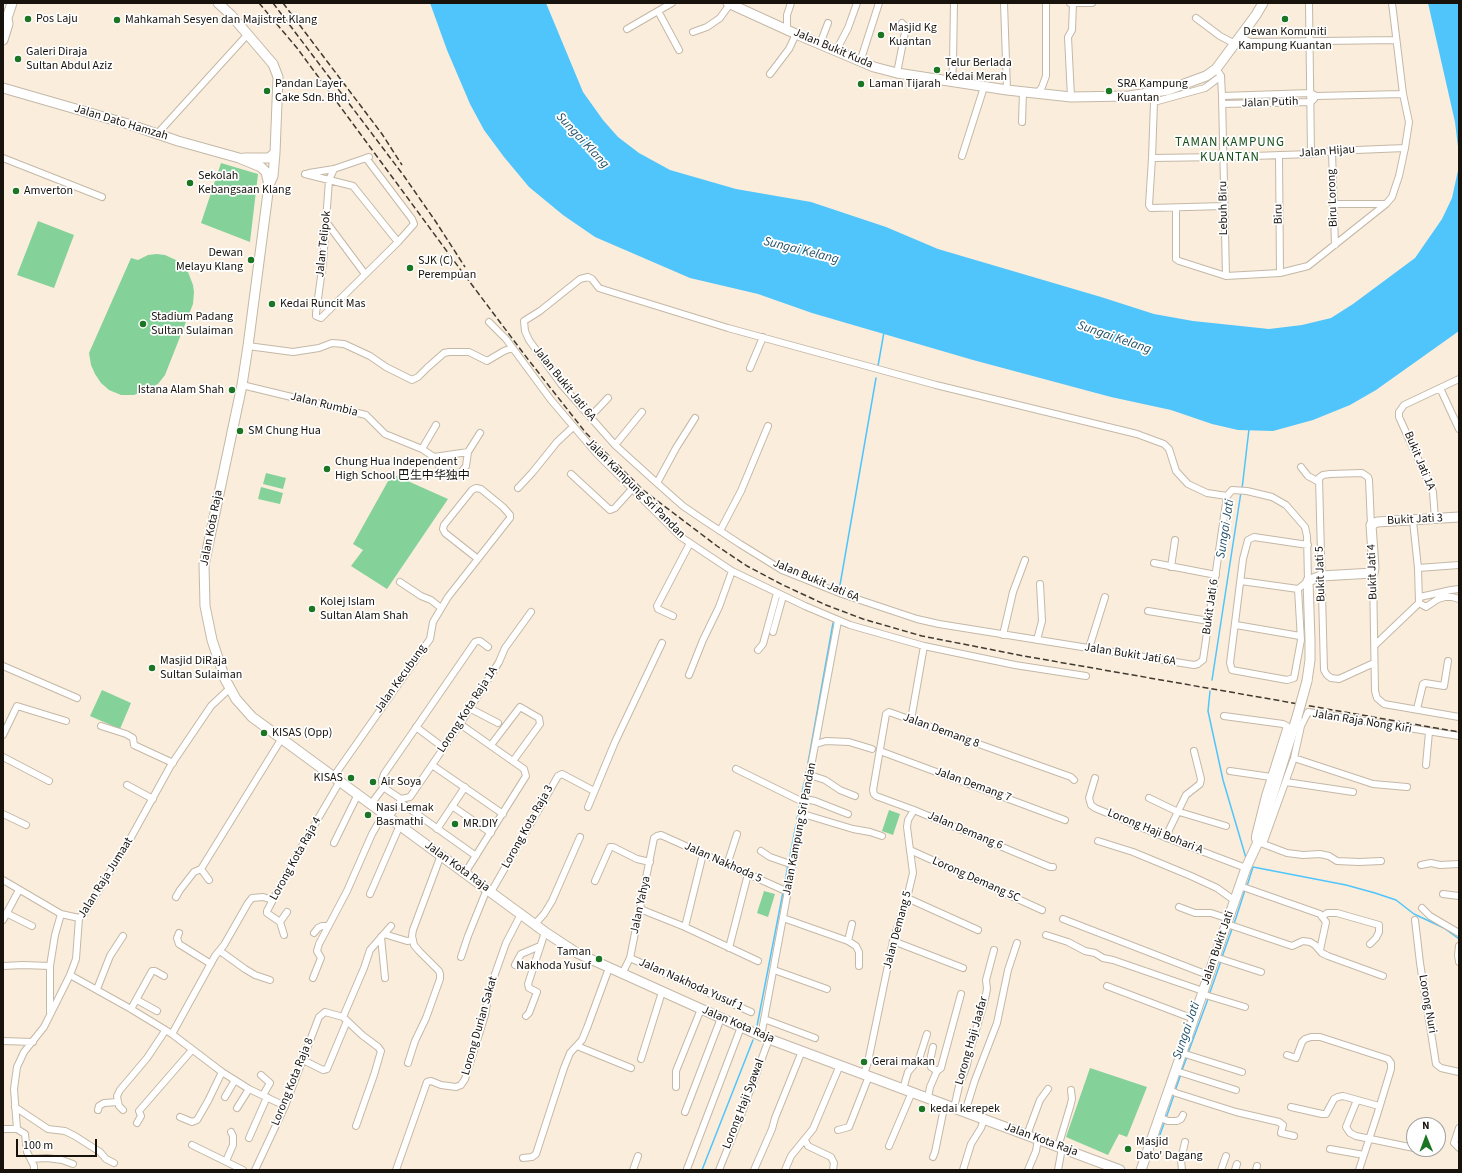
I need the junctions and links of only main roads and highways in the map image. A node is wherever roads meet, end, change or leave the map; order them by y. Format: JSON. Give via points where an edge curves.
{"nodes":[{"id":1,"x":12,"y":3,"type":"edge"},
{"id":2,"x":218,"y":3,"type":"edge"},
{"id":3,"x":729,"y":3,"type":"edge"},
{"id":4,"x":1263,"y":3,"type":"edge"},
{"id":5,"x":5,"y":20,"type":"edge"},
{"id":6,"x":3,"y":40,"type":"edge"},
{"id":7,"x":3,"y":88,"type":"edge"},
{"id":8,"x":275,"y":153,"type":"junction"},
{"id":9,"x":239,"y":158,"type":"junction"},
{"id":10,"x":269,"y":185,"type":"junction"},
{"id":11,"x":1459,"y":517,"type":"edge"},
{"id":12,"x":1371,"y":525,"type":"joint"},
{"id":13,"x":1308,"y":581,"type":"joint"},
{"id":14,"x":1146,"y":1155,"type":"junction"},
{"id":15,"x":1120,"y":1170,"type":"edge"},
{"id":16,"x":1141,"y":1170,"type":"edge"},
{"id":17,"x":1149,"y":1170,"type":"edge"}],
"edges":[{"from":1,"to":5,"type":"main road"},
{"from":2,"to":8,"type":"main road","name":"Jalan Kota Raja","via":[[273,64],[278,77]]},
{"from":3,"to":4,"type":"main road","name":"Jalan Bukit Kuda","via":[[836,52],[897,73],[1071,97],[1130,96],[1168,90],[1218,72]]},
{"from":5,"to":6,"type":"main road","via":[[8,24]]},
{"from":7,"to":9,"type":"main road","name":"Jalan Dato Hamzah"},
{"from":8,"to":9,"type":"main road","via":[[269,158]]},
{"from":8,"to":10,"type":"main road","name":"Jalan Kota Raja","via":[[273,176]]},
{"from":9,"to":10,"type":"main road","via":[[261,167],[266,172]]},
{"from":10,"to":15,"type":"main road","name":"Jalan Kota Raja","via":[[242,385],[204,565],[204,606],[212,640],[229,689],[236,699],[252,717],[577,953],[765,1038]]},
{"from":11,"to":12,"type":"main road","name":"Bukit Jati 3","via":[[1377,522]]},
{"from":12,"to":13,"type":"main road","name":"Bukit Jati 4","via":[[1373,573],[1322,576]]},
{"from":13,"to":14,"type":"main road","name":"Jalan Bukit Jati","bridge":true,"via":[[1310,660],[1297,717],[1261,843],[1248,864],[1245,887],[1235,901],[1219,958],[1208,975],[1206,994],[1194,1019],[1186,1054],[1164,1119]]},
{"from":14,"to":16,"type":"main road","name":"Jalan Bukit Jati"},
{"from":14,"to":17,"type":"main road"}]}
